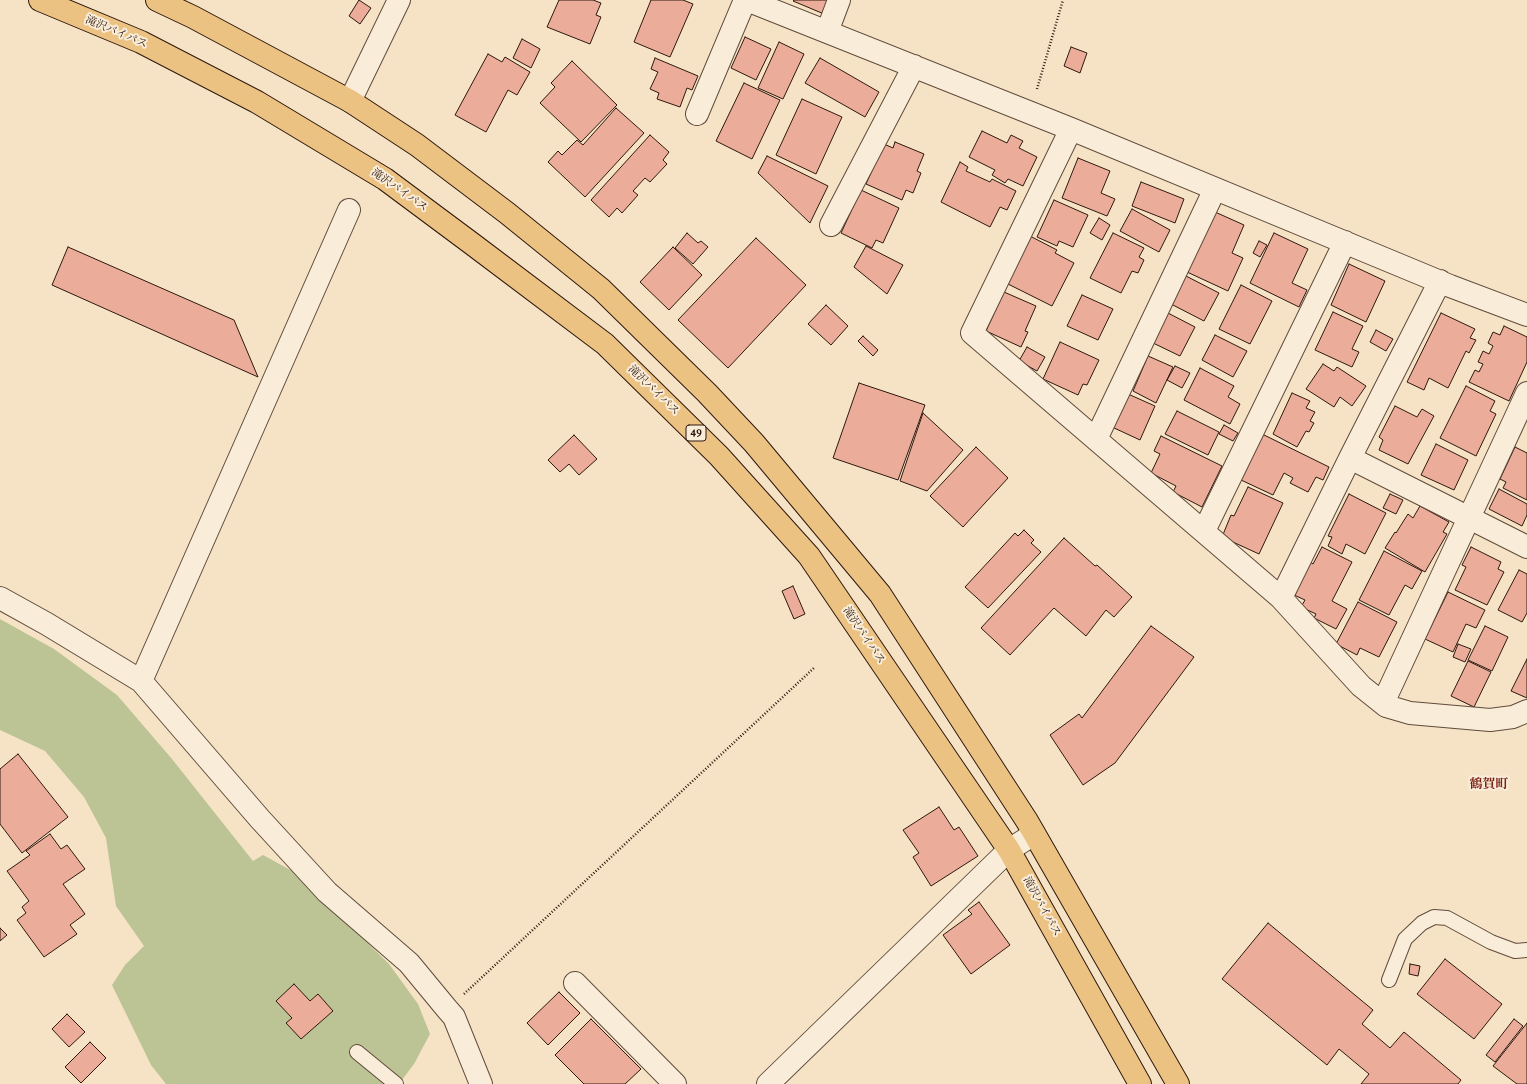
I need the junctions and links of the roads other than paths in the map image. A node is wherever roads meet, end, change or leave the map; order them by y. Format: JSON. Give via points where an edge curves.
{"nodes":[{"id":1,"x":40,"y":0,"type":"edge"},
{"id":2,"x":157,"y":0,"type":"edge"},
{"id":3,"x":399,"y":0,"type":"edge"},
{"id":4,"x":746,"y":0,"type":"edge"},
{"id":5,"x":839,"y":0,"type":"edge"},
{"id":6,"x":826,"y":32,"type":"junction"},
{"id":7,"x":914,"y":66,"type":"junction"},
{"id":8,"x":350,"y":101,"type":"junction"},
{"id":9,"x":697,"y":114,"type":"dead end"},
{"id":10,"x":1071,"y":129,"type":"junction"},
{"id":11,"x":1215,"y":189,"type":"junction"},
{"id":12,"x":349,"y":210,"type":"dead end"},
{"id":13,"x":831,"y":225,"type":"dead end"},
{"id":14,"x":1345,"y":242,"type":"junction"},
{"id":15,"x":1440,"y":282,"type":"junction"},
{"id":16,"x":1527,"y":315,"type":"edge"},
{"id":17,"x":1527,"y":393,"type":"edge"},
{"id":18,"x":1096,"y":439,"type":"junction"},
{"id":19,"x":1350,"y":458,"type":"junction"},
{"id":20,"x":1469,"y":518,"type":"junction"},
{"id":21,"x":1204,"y":531,"type":"junction"},
{"id":22,"x":1527,"y":548,"type":"edge"},
{"id":23,"x":0,"y":598,"type":"edge"},
{"id":24,"x":1281,"y":598,"type":"junction"},
{"id":25,"x":141,"y":681,"type":"junction"},
{"id":26,"x":1383,"y":703,"type":"junction"},
{"id":27,"x":1527,"y":711,"type":"edge"},
{"id":28,"x":1034,"y":834,"type":"junction"},
{"id":29,"x":1009,"y":850,"type":"junction"},
{"id":30,"x":1527,"y":950,"type":"edge"},
{"id":31,"x":1389,"y":980,"type":"dead end"},
{"id":32,"x":575,"y":983,"type":"dead end"},
{"id":33,"x":357,"y":1052,"type":"dead end"},
{"id":34,"x":396,"y":1084,"type":"edge"},
{"id":35,"x":481,"y":1084,"type":"edge"},
{"id":36,"x":675,"y":1084,"type":"edge"},
{"id":37,"x":768,"y":1084,"type":"edge"},
{"id":38,"x":1140,"y":1084,"type":"edge"},
{"id":39,"x":1178,"y":1084,"type":"edge"}],
"edges":[{"from":1,"to":29,"type":"highway","name":"滝沢バイパス","number":"49","via":[[141,42],[250,98],[372,171],[605,344],[719,456],[809,556]]},
{"from":2,"to":8,"type":"highway"},
{"from":3,"to":8,"type":"street"},
{"from":4,"to":6,"type":"street"},
{"from":4,"to":9,"type":"street"},
{"from":5,"to":6,"type":"street"},
{"from":6,"to":7,"type":"street"},
{"from":7,"to":10,"type":"street"},
{"from":7,"to":13,"type":"street"},
{"from":8,"to":28,"type":"highway","via":[[429,154],[601,289],[707,393],[754,444],[880,594]]},
{"from":10,"to":11,"type":"street"},
{"from":10,"to":18,"type":"street","via":[[972,333]]},
{"from":11,"to":14,"type":"street"},
{"from":11,"to":18,"type":"street"},
{"from":12,"to":25,"type":"street"},
{"from":14,"to":15,"type":"street"},
{"from":14,"to":21,"type":"street"},
{"from":15,"to":16,"type":"street"},
{"from":15,"to":19,"type":"street"},
{"from":17,"to":20,"type":"street"},
{"from":18,"to":21,"type":"street"},
{"from":19,"to":20,"type":"street"},
{"from":19,"to":24,"type":"street"},
{"from":20,"to":22,"type":"street"},
{"from":20,"to":26,"type":"street"},
{"from":21,"to":24,"type":"street"},
{"from":23,"to":25,"type":"street"},
{"from":24,"to":26,"type":"street","via":[[1361,686]]},
{"from":25,"to":35,"type":"street","via":[[327,892],[409,963],[454,1017]]},
{"from":26,"to":27,"type":"street","via":[[1410,713],[1490,720],[1513,717]]},
{"from":28,"to":29,"type":"street"},
{"from":28,"to":39,"type":"highway"},
{"from":29,"to":37,"type":"street"},
{"from":29,"to":38,"type":"highway","name":"滝沢バイパス","number":"49"},
{"from":30,"to":31,"type":"lane","via":[[1515,951],[1491,942],[1447,918],[1434,917],[1422,923],[1405,939]]},
{"from":32,"to":36,"type":"street"},
{"from":33,"to":34,"type":"lane"}]}
